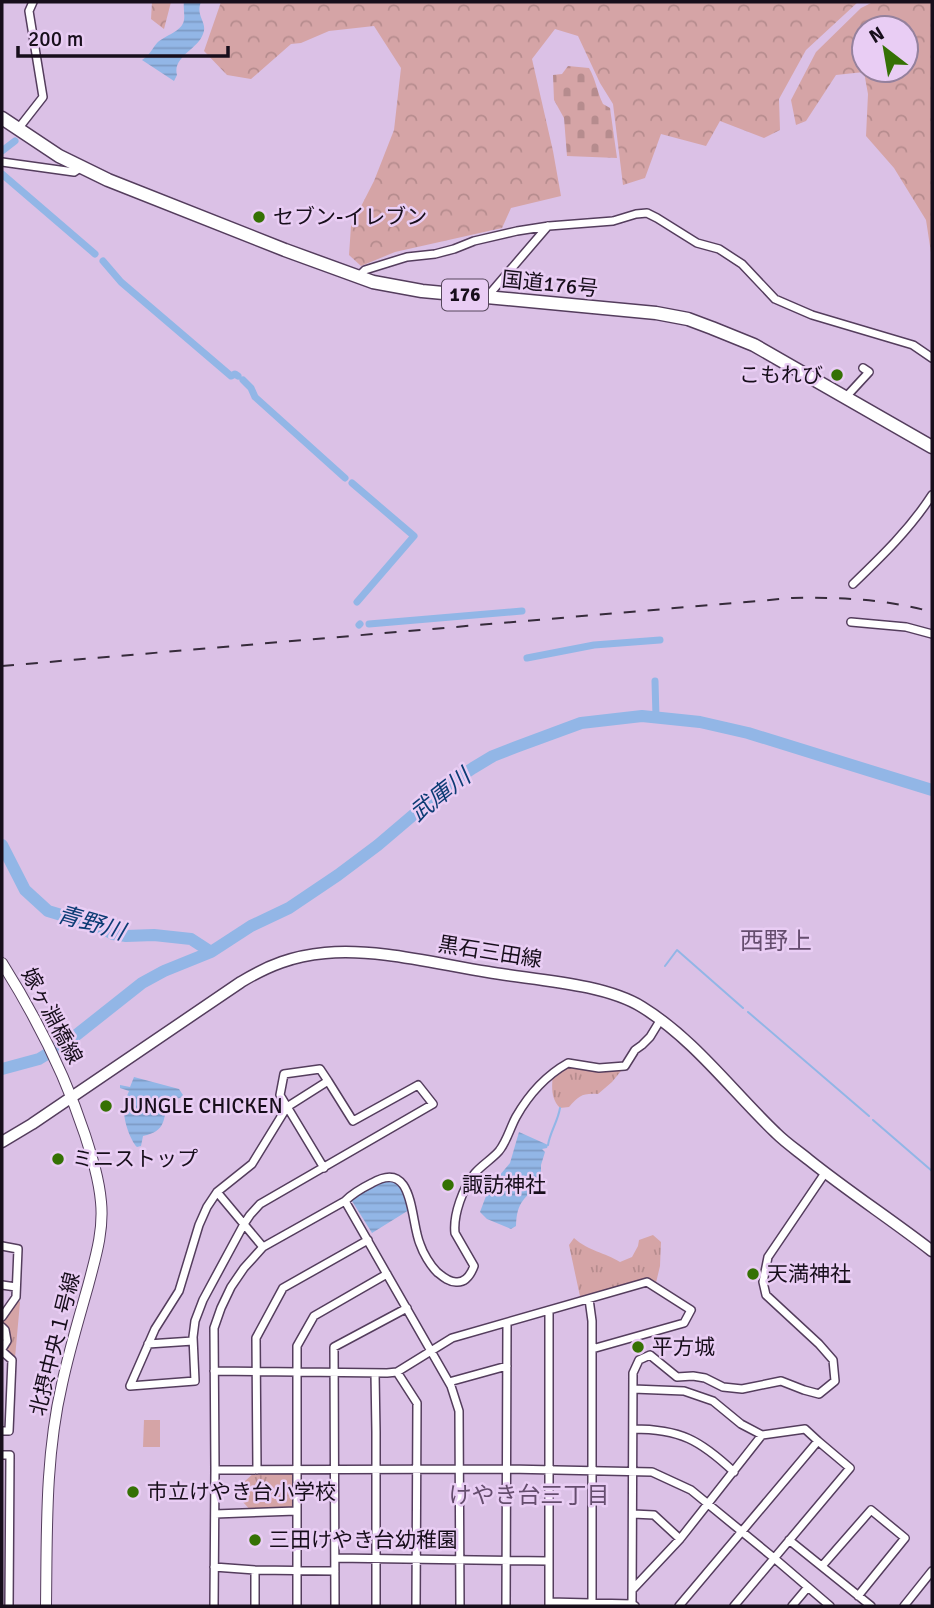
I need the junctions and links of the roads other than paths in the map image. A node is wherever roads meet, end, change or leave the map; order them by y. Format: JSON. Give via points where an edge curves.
{"nodes":[{"id":1,"x":33,"y":2,"type":"edge"},
{"id":2,"x":2,"y":118,"type":"edge"},
{"id":3,"x":18,"y":130,"type":"junction"},
{"id":4,"x":2,"y":162,"type":"edge"},
{"id":5,"x":80,"y":168,"type":"junction"},
{"id":6,"x":549,"y":226,"type":"junction"},
{"id":7,"x":358,"y":277,"type":"junction"},
{"id":8,"x":487,"y":297,"type":"junction"},
{"id":9,"x":932,"y":358,"type":"edge"},
{"id":10,"x":863,"y":368,"type":"dead end"},
{"id":11,"x":845,"y":398,"type":"junction"},
{"id":12,"x":932,"y":447,"type":"edge"},
{"id":13,"x":932,"y":495,"type":"edge"},
{"id":14,"x":853,"y":584,"type":"dead end"},
{"id":15,"x":851,"y":622,"type":"dead end"},
{"id":16,"x":932,"y":634,"type":"edge"},
{"id":17,"x":2,"y":963,"type":"edge"},
{"id":18,"x":661,"y":1019,"type":"junction"},
{"id":19,"x":328,"y":1082,"type":"junction"},
{"id":20,"x":70,"y":1092,"type":"junction"},
{"id":21,"x":287,"y":1107,"type":"junction"},
{"id":22,"x":2,"y":1142,"type":"edge"},
{"id":23,"x":324,"y":1168,"type":"junction"},
{"id":24,"x":825,"y":1173,"type":"junction"},
{"id":25,"x":218,"y":1192,"type":"junction"},
{"id":26,"x":345,"y":1201,"type":"junction"},
{"id":27,"x":244,"y":1224,"type":"junction"},
{"id":28,"x":368,"y":1240,"type":"junction"},
{"id":29,"x":2,"y":1246,"type":"edge"},
{"id":30,"x":263,"y":1247,"type":"junction"},
{"id":31,"x":932,"y":1251,"type":"edge"},
{"id":32,"x":387,"y":1274,"type":"junction"},
{"id":33,"x":2,"y":1285,"type":"edge"},
{"id":34,"x":16,"y":1287,"type":"junction"},
{"id":35,"x":589,"y":1299,"type":"junction"},
{"id":36,"x":407,"y":1308,"type":"junction"},
{"id":37,"x":549,"y":1311,"type":"junction"},
{"id":38,"x":2,"y":1317,"type":"edge"},
{"id":39,"x":507,"y":1323,"type":"junction"},
{"id":40,"x":2,"y":1327,"type":"edge"},
{"id":41,"x":193,"y":1341,"type":"junction"},
{"id":42,"x":148,"y":1344,"type":"junction"},
{"id":43,"x":592,"y":1349,"type":"junction"},
{"id":44,"x":2,"y":1350,"type":"edge"},
{"id":45,"x":431,"y":1350,"type":"junction"},
{"id":46,"x":507,"y":1366,"type":"junction"},
{"id":47,"x":214,"y":1371,"type":"junction"},
{"id":48,"x":256,"y":1372,"type":"junction"},
{"id":49,"x":297,"y":1372,"type":"junction"},
{"id":50,"x":397,"y":1372,"type":"junction"},
{"id":51,"x":334,"y":1373,"type":"junction"},
{"id":52,"x":375,"y":1373,"type":"junction"},
{"id":53,"x":449,"y":1382,"type":"junction"},
{"id":54,"x":633,"y":1390,"type":"junction"},
{"id":55,"x":633,"y":1429,"type":"junction"},
{"id":56,"x":2,"y":1431,"type":"edge"},
{"id":57,"x":762,"y":1434,"type":"junction"},
{"id":58,"x":818,"y":1441,"type":"junction"},
{"id":59,"x":2,"y":1455,"type":"edge"},
{"id":60,"x":459,"y":1469,"type":"junction"},
{"id":61,"x":506,"y":1469,"type":"junction"},
{"id":62,"x":215,"y":1470,"type":"junction"},
{"id":63,"x":257,"y":1470,"type":"junction"},
{"id":64,"x":296,"y":1470,"type":"junction"},
{"id":65,"x":335,"y":1470,"type":"junction"},
{"id":66,"x":376,"y":1470,"type":"junction"},
{"id":67,"x":416,"y":1470,"type":"junction"},
{"id":68,"x":548,"y":1470,"type":"junction"},
{"id":69,"x":592,"y":1471,"type":"junction"},
{"id":70,"x":633,"y":1471,"type":"junction"},
{"id":71,"x":734,"y":1472,"type":"junction"},
{"id":72,"x":708,"y":1504,"type":"junction"},
{"id":73,"x":296,"y":1511,"type":"junction"},
{"id":74,"x":215,"y":1514,"type":"junction"},
{"id":75,"x":633,"y":1514,"type":"junction"},
{"id":76,"x":742,"y":1531,"type":"junction"},
{"id":77,"x":680,"y":1539,"type":"junction"},
{"id":78,"x":789,"y":1540,"type":"junction"},
{"id":79,"x":335,"y":1558,"type":"junction"},
{"id":80,"x":376,"y":1558,"type":"junction"},
{"id":81,"x":775,"y":1558,"type":"junction"},
{"id":82,"x":416,"y":1559,"type":"junction"},
{"id":83,"x":459,"y":1560,"type":"junction"},
{"id":84,"x":506,"y":1560,"type":"junction"},
{"id":85,"x":548,"y":1561,"type":"junction"},
{"id":86,"x":821,"y":1566,"type":"junction"},
{"id":87,"x":214,"y":1567,"type":"junction"},
{"id":88,"x":255,"y":1570,"type":"junction"},
{"id":89,"x":296,"y":1571,"type":"junction"},
{"id":90,"x":335,"y":1571,"type":"junction"},
{"id":91,"x":932,"y":1571,"type":"edge"},
{"id":92,"x":6,"y":1585,"type":"edge"},
{"id":93,"x":808,"y":1587,"type":"junction"},
{"id":94,"x":633,"y":1589,"type":"junction"},
{"id":95,"x":858,"y":1596,"type":"junction"},
{"id":96,"x":549,"y":1604,"type":"edge"},
{"id":97,"x":592,"y":1605,"type":"edge"},
{"id":98,"x":634,"y":1605,"type":"edge"},
{"id":99,"x":9,"y":1606,"type":"edge"},
{"id":100,"x":46,"y":1606,"type":"edge"},
{"id":101,"x":214,"y":1606,"type":"edge"},
{"id":102,"x":255,"y":1606,"type":"edge"},
{"id":103,"x":297,"y":1606,"type":"edge"},
{"id":104,"x":335,"y":1606,"type":"edge"},
{"id":105,"x":376,"y":1606,"type":"edge"},
{"id":106,"x":416,"y":1606,"type":"edge"},
{"id":107,"x":460,"y":1606,"type":"edge"},
{"id":108,"x":506,"y":1606,"type":"edge"},
{"id":109,"x":679,"y":1606,"type":"edge"},
{"id":110,"x":734,"y":1606,"type":"edge"},
{"id":111,"x":792,"y":1606,"type":"edge"},
{"id":112,"x":830,"y":1606,"type":"edge"},
{"id":113,"x":871,"y":1606,"type":"edge"},
{"id":114,"x":904,"y":1606,"type":"edge"}],
"edges":[{"from":1,"to":3,"type":"street","via":[[29,11],[43,97]]},
{"from":2,"to":3,"type":"highway","name":"国道176号","number":"176"},
{"from":3,"to":5,"type":"highway","name":"国道176号","number":"176"},
{"from":4,"to":5,"type":"street","via":[[74,172]]},
{"from":5,"to":7,"type":"highway","name":"国道176号","number":"176"},
{"from":6,"to":7,"type":"street","via":[[407,257],[365,270]]},
{"from":6,"to":8,"type":"street"},
{"from":6,"to":9,"type":"street","via":[[647,213],[697,243],[719,248],[742,264],[775,299],[913,345]]},
{"from":7,"to":8,"type":"highway","name":"国道176号","number":"176","via":[[397,288]]},
{"from":8,"to":11,"type":"highway","name":"国道176号","number":"176","via":[[688,319],[754,345]]},
{"from":10,"to":11,"type":"street","via":[[869,372]]},
{"from":11,"to":12,"type":"highway","name":"国道176号","number":"176"},
{"from":13,"to":14,"type":"street","via":[[889,550]]},
{"from":15,"to":16,"type":"street"},
{"from":17,"to":20,"type":"street","name":"嫁ヶ淵橋線"},
{"from":18,"to":20,"type":"main road","name":"黒石三田線","via":[[639,1005],[592,988],[401,957],[323,953],[265,967]]},
{"from":18,"to":24,"type":"main road","name":"黒石三田線","via":[[777,1135]]},
{"from":18,"to":26,"type":"street","via":[[625,1066],[568,1063],[536,1088],[499,1151],[473,1175],[461,1197],[454,1227],[474,1266],[466,1279],[451,1281],[434,1268],[420,1245],[410,1196],[396,1179],[383,1177]]},
{"from":19,"to":21,"type":"street"},
{"from":19,"to":21,"type":"street","via":[[320,1069],[284,1074],[280,1095]]},
{"from":19,"to":23,"type":"street","via":[[353,1121],[418,1085],[433,1104]]},
{"from":20,"to":22,"type":"main road","name":"黒石三田線"},
{"from":20,"to":100,"type":"street","name":"北摂中央１号線","via":[[98,1179],[102,1224],[62,1384],[50,1455]]},
{"from":21,"to":23,"type":"street"},
{"from":21,"to":25,"type":"street","via":[[252,1164]]},
{"from":23,"to":27,"type":"street","via":[[260,1204]]},
{"from":24,"to":31,"type":"main road","name":"黒石三田線"},
{"from":24,"to":54,"type":"street","via":[[768,1257],[763,1282],[766,1296],[833,1360],[835,1381],[819,1394],[781,1381],[742,1389],[723,1387],[705,1378],[677,1377],[650,1355],[636,1366]]},
{"from":25,"to":27,"type":"street"},
{"from":25,"to":42,"type":"street","via":[[199,1225],[179,1291]]},
{"from":26,"to":28,"type":"street"},
{"from":26,"to":30,"type":"street"},
{"from":27,"to":30,"type":"street"},
{"from":27,"to":41,"type":"street","via":[[202,1300]]},
{"from":28,"to":32,"type":"street"},
{"from":28,"to":48,"type":"street","via":[[283,1288],[256,1339]]},
{"from":29,"to":34,"type":"street","via":[[18,1248]]},
{"from":30,"to":47,"type":"street","via":[[230,1287],[221,1308],[214,1328]]},
{"from":32,"to":36,"type":"street"},
{"from":32,"to":49,"type":"street","via":[[314,1317],[297,1346]]},
{"from":33,"to":34,"type":"street"},
{"from":34,"to":38,"type":"street","via":[[16,1297]]},
{"from":35,"to":37,"type":"street"},
{"from":35,"to":43,"type":"street"},
{"from":35,"to":43,"type":"street","via":[[647,1282],[691,1310],[684,1323]]},
{"from":36,"to":45,"type":"street"},
{"from":36,"to":51,"type":"street","via":[[334,1348]]},
{"from":37,"to":39,"type":"street"},
{"from":37,"to":68,"type":"street"},
{"from":39,"to":45,"type":"street","via":[[452,1338]]},
{"from":39,"to":46,"type":"street"},
{"from":40,"to":44,"type":"street","via":[[7,1341]]},
{"from":41,"to":42,"type":"street"},
{"from":41,"to":42,"type":"street","via":[[195,1381],[130,1386]]},
{"from":43,"to":69,"type":"street"},
{"from":44,"to":56,"type":"street","via":[[12,1360],[9,1432]]},
{"from":45,"to":50,"type":"street"},
{"from":45,"to":53,"type":"street"},
{"from":46,"to":53,"type":"street"},
{"from":46,"to":61,"type":"street"},
{"from":47,"to":48,"type":"street"},
{"from":47,"to":62,"type":"street"},
{"from":48,"to":49,"type":"street"},
{"from":48,"to":63,"type":"street"},
{"from":49,"to":51,"type":"street"},
{"from":49,"to":64,"type":"street"},
{"from":50,"to":52,"type":"street"},
{"from":50,"to":67,"type":"street","via":[[417,1403]]},
{"from":51,"to":52,"type":"street"},
{"from":51,"to":65,"type":"street"},
{"from":52,"to":66,"type":"street"},
{"from":53,"to":60,"type":"street","via":[[459,1411]]},
{"from":54,"to":55,"type":"street"},
{"from":54,"to":57,"type":"street","via":[[684,1391],[713,1401]]},
{"from":55,"to":70,"type":"street"},
{"from":55,"to":71,"type":"street","via":[[685,1436]]},
{"from":57,"to":58,"type":"street","via":[[805,1429]]},
{"from":57,"to":71,"type":"street"},
{"from":58,"to":76,"type":"street"},
{"from":58,"to":78,"type":"street","via":[[850,1468]]},
{"from":59,"to":92,"type":"street","via":[[10,1455]]},
{"from":60,"to":61,"type":"street"},
{"from":60,"to":67,"type":"street"},
{"from":60,"to":83,"type":"street"},
{"from":61,"to":68,"type":"street"},
{"from":61,"to":84,"type":"street"},
{"from":62,"to":63,"type":"street"},
{"from":62,"to":74,"type":"street"},
{"from":63,"to":64,"type":"street"},
{"from":64,"to":65,"type":"street"},
{"from":64,"to":73,"type":"street"},
{"from":65,"to":66,"type":"street"},
{"from":65,"to":79,"type":"street"},
{"from":66,"to":67,"type":"street"},
{"from":66,"to":80,"type":"street"},
{"from":67,"to":82,"type":"street"},
{"from":68,"to":69,"type":"street"},
{"from":68,"to":85,"type":"street"},
{"from":69,"to":70,"type":"street"},
{"from":69,"to":97,"type":"street"},
{"from":70,"to":72,"type":"street","via":[[652,1472],[691,1490]]},
{"from":70,"to":75,"type":"street"},
{"from":71,"to":72,"type":"street"},
{"from":72,"to":76,"type":"street"},
{"from":72,"to":77,"type":"street"},
{"from":73,"to":74,"type":"street"},
{"from":73,"to":89,"type":"street"},
{"from":74,"to":87,"type":"street"},
{"from":75,"to":77,"type":"street","via":[[654,1515]]},
{"from":75,"to":94,"type":"street"},
{"from":76,"to":81,"type":"street"},
{"from":76,"to":109,"type":"street"},
{"from":77,"to":94,"type":"street"},
{"from":78,"to":81,"type":"street"},
{"from":78,"to":86,"type":"street"},
{"from":79,"to":80,"type":"street"},
{"from":79,"to":90,"type":"street"},
{"from":80,"to":82,"type":"street"},
{"from":80,"to":105,"type":"street"},
{"from":81,"to":93,"type":"street"},
{"from":81,"to":110,"type":"street"},
{"from":82,"to":83,"type":"street"},
{"from":82,"to":106,"type":"street"},
{"from":83,"to":84,"type":"street"},
{"from":83,"to":107,"type":"street"},
{"from":84,"to":85,"type":"street"},
{"from":84,"to":108,"type":"street"},
{"from":85,"to":96,"type":"street"},
{"from":86,"to":95,"type":"street"},
{"from":86,"to":95,"type":"street","via":[[870,1510],[905,1538]]},
{"from":87,"to":88,"type":"street"},
{"from":87,"to":101,"type":"street"},
{"from":88,"to":89,"type":"street"},
{"from":88,"to":102,"type":"street"},
{"from":89,"to":90,"type":"street"},
{"from":89,"to":103,"type":"street"},
{"from":90,"to":104,"type":"street"},
{"from":91,"to":114,"type":"street"},
{"from":92,"to":99,"type":"street"},
{"from":93,"to":111,"type":"street"},
{"from":93,"to":112,"type":"street"},
{"from":94,"to":98,"type":"street"},
{"from":95,"to":113,"type":"street"},
{"from":96,"to":97,"type":"street"},
{"from":97,"to":98,"type":"street"}]}
